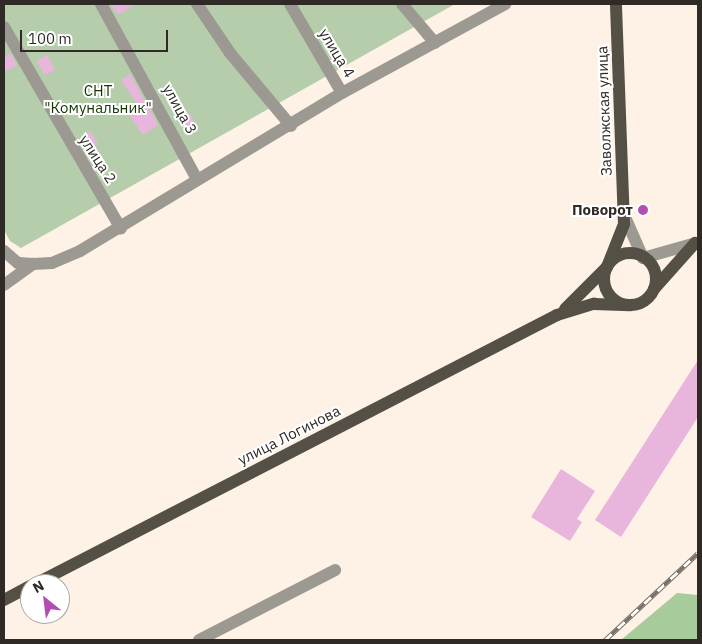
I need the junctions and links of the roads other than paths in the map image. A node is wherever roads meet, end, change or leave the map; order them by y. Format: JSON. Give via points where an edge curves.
{"nodes":[{"id":1,"x":101,"y":4,"type":"edge"},
{"id":2,"x":197,"y":4,"type":"edge"},
{"id":3,"x":290,"y":4,"type":"edge"},
{"id":4,"x":402,"y":4,"type":"edge"},
{"id":5,"x":505,"y":4,"type":"edge"},
{"id":6,"x":616,"y":4,"type":"edge"},
{"id":7,"x":4,"y":27,"type":"edge"},
{"id":8,"x":435,"y":43,"type":"junction"},
{"id":9,"x":342,"y":93,"type":"junction"},
{"id":10,"x":291,"y":126,"type":"junction"},
{"id":11,"x":197,"y":179,"type":"junction"},
{"id":12,"x":625,"y":217,"type":"junction"},
{"id":13,"x":122,"y":229,"type":"junction"},
{"id":14,"x":697,"y":242,"type":"edge"},
{"id":15,"x":4,"y":252,"type":"edge"},
{"id":16,"x":643,"y":258,"type":"junction"},
{"id":17,"x":33,"y":264,"type":"junction"},
{"id":18,"x":608,"y":267,"type":"junction"},
{"id":19,"x":4,"y":285,"type":"edge"},
{"id":20,"x":650,"y":295,"type":"junction"},
{"id":21,"x":630,"y":305,"type":"junction"},
{"id":22,"x":557,"y":315,"type":"junction"},
{"id":23,"x":336,"y":570,"type":"dead end"},
{"id":24,"x":54,"y":574,"type":"edge"},
{"id":25,"x":20,"y":591,"type":"edge"},
{"id":26,"x":4,"y":600,"type":"edge"},
{"id":27,"x":199,"y":640,"type":"edge"}],
"edges":[{"from":1,"to":11,"type":"street","name":"улица 3"},
{"from":2,"to":10,"type":"street","via":[[230,53]]},
{"from":3,"to":9,"type":"street","name":"улица 4"},
{"from":4,"to":8,"type":"street"},
{"from":5,"to":8,"type":"street"},
{"from":6,"to":12,"type":"main road","name":"Заволжская улица"},
{"from":7,"to":13,"type":"street","name":"улица 2"},
{"from":8,"to":9,"type":"street"},
{"from":9,"to":10,"type":"street"},
{"from":10,"to":11,"type":"street"},
{"from":11,"to":13,"type":"street"},
{"from":12,"to":16,"type":"street"},
{"from":12,"to":18,"type":"main road","name":"Заволжская улица","via":[[621,238]]},
{"from":13,"to":17,"type":"street","via":[[52,263]]},
{"from":14,"to":16,"type":"street"},
{"from":14,"to":20,"type":"main road","via":[[677,259]]},
{"from":15,"to":17,"type":"street","via":[[18,263]]},
{"from":16,"to":18,"type":"main road","via":[[624,254]]},
{"from":16,"to":20,"type":"main road","via":[[655,273]]},
{"from":17,"to":19,"type":"street"},
{"from":18,"to":21,"type":"main road","via":[[604,280],[608,292],[617,302]]},
{"from":18,"to":22,"type":"main road"},
{"from":20,"to":21,"type":"main road"},
{"from":21,"to":22,"type":"main road","via":[[594,304]]},
{"from":22,"to":24,"type":"main road","name":"улица Логинова"},
{"from":23,"to":27,"type":"street"},
{"from":25,"to":26,"type":"main road"}]}
